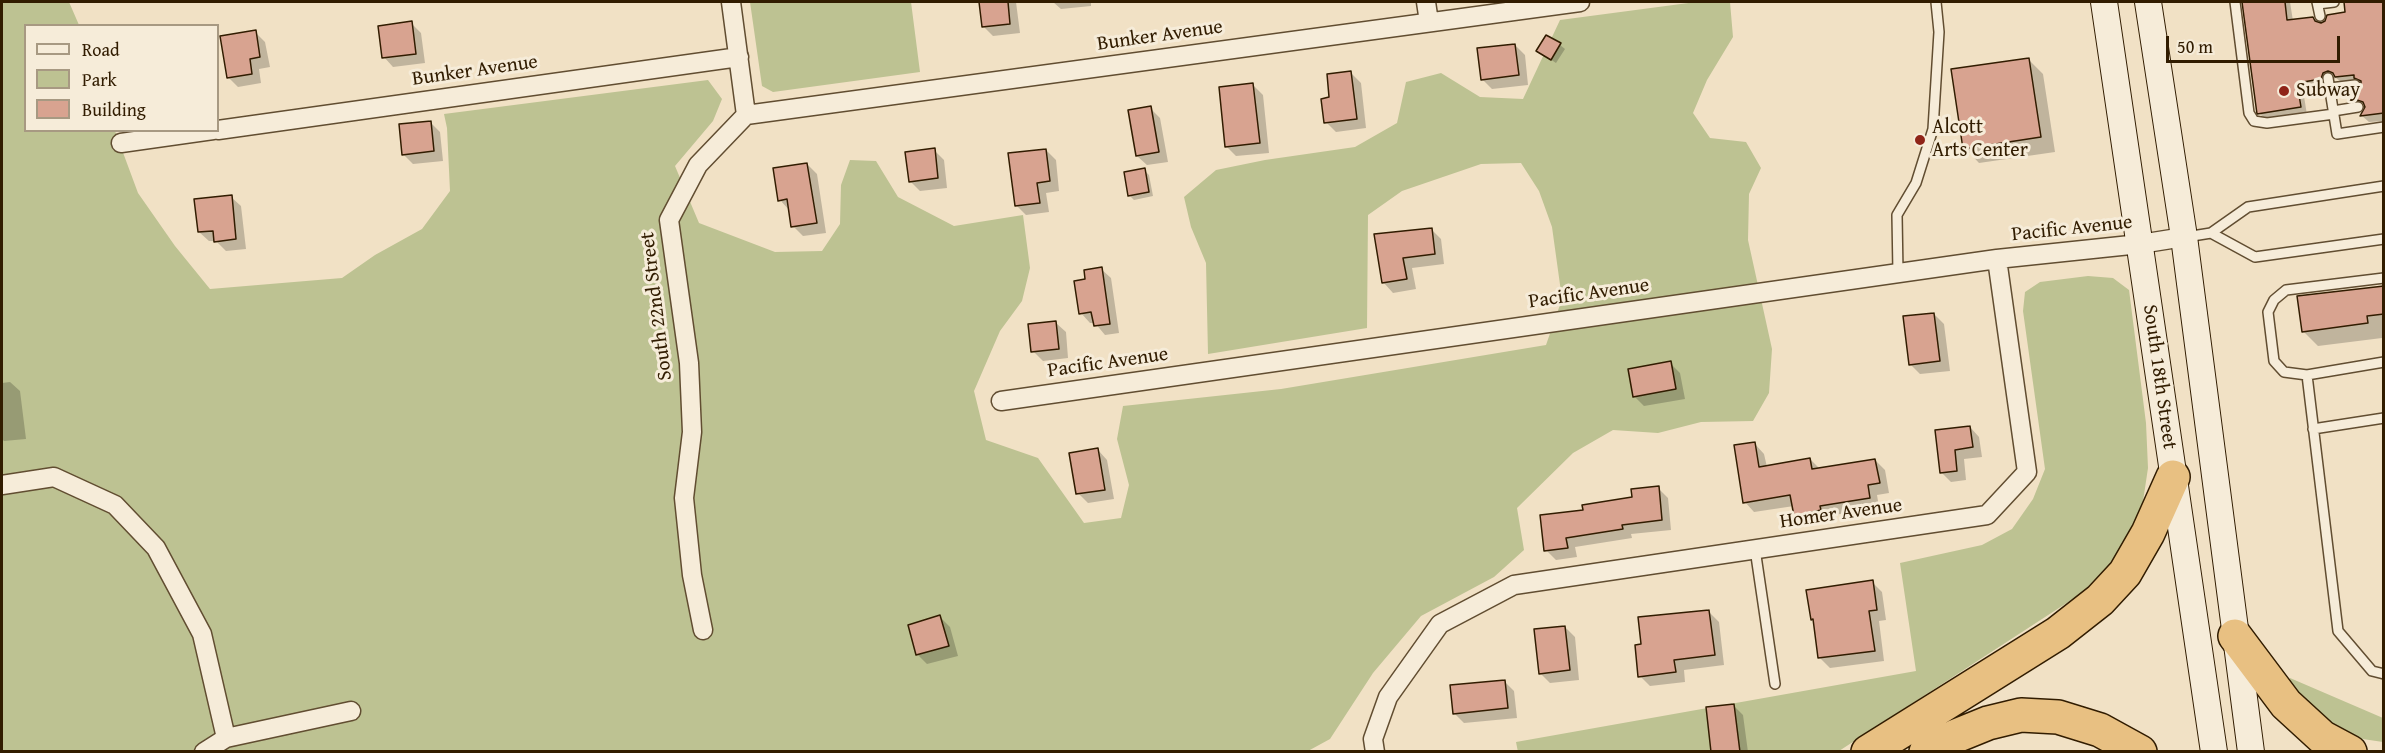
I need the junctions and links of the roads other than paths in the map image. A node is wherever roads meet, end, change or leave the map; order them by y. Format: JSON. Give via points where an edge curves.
{"nodes":[{"id":1,"x":731,"y":2,"type":"edge"},
{"id":2,"x":1426,"y":2,"type":"edge"},
{"id":3,"x":1580,"y":2,"type":"edge"},
{"id":4,"x":1936,"y":2,"type":"edge"},
{"id":5,"x":2104,"y":2,"type":"edge"},
{"id":6,"x":2148,"y":2,"type":"edge"},
{"id":7,"x":2235,"y":2,"type":"edge"},
{"id":8,"x":2334,"y":2,"type":"edge"},
{"id":9,"x":2318,"y":3,"type":"edge"},
{"id":10,"x":2320,"y":16,"type":"dead end"},
{"id":11,"x":1429,"y":22,"type":"junction"},
{"id":12,"x":739,"y":57,"type":"junction"},
{"id":13,"x":2328,"y":78,"type":"dead end"},
{"id":14,"x":2355,"y":85,"type":"dead end"},
{"id":15,"x":2330,"y":88,"type":"junction"},
{"id":16,"x":2358,"y":107,"type":"dead end"},
{"id":17,"x":2334,"y":113,"type":"junction"},
{"id":18,"x":746,"y":115,"type":"junction"},
{"id":19,"x":2384,"y":127,"type":"edge"},
{"id":20,"x":219,"y":129,"type":"edge"},
{"id":21,"x":201,"y":132,"type":"edge"},
{"id":22,"x":121,"y":143,"type":"dead end"},
{"id":23,"x":2384,"y":186,"type":"edge"},
{"id":24,"x":2211,"y":233,"type":"junction"},
{"id":25,"x":2184,"y":237,"type":"junction"},
{"id":26,"x":2384,"y":239,"type":"edge"},
{"id":27,"x":2140,"y":244,"type":"junction"},
{"id":28,"x":1997,"y":259,"type":"junction"},
{"id":29,"x":1898,"y":273,"type":"junction"},
{"id":30,"x":2384,"y":278,"type":"edge"},
{"id":31,"x":2384,"y":362,"type":"edge"},
{"id":32,"x":2307,"y":375,"type":"junction"},
{"id":33,"x":1001,"y":401,"type":"dead end"},
{"id":34,"x":2384,"y":418,"type":"edge"},
{"id":35,"x":2313,"y":429,"type":"junction"},
{"id":36,"x":2173,"y":477,"type":"junction"},
{"id":37,"x":2,"y":485,"type":"edge"},
{"id":38,"x":1755,"y":549,"type":"junction"},
{"id":39,"x":703,"y":630,"type":"dead end"},
{"id":40,"x":2235,"y":636,"type":"junction"},
{"id":41,"x":2384,"y":674,"type":"edge"},
{"id":42,"x":1775,"y":684,"type":"dead end"},
{"id":43,"x":351,"y":711,"type":"dead end"},
{"id":44,"x":225,"y":738,"type":"junction"},
{"id":45,"x":204,"y":752,"type":"edge"},
{"id":46,"x":1375,"y":752,"type":"edge"},
{"id":47,"x":1868,"y":752,"type":"edge"},
{"id":48,"x":1926,"y":752,"type":"edge"},
{"id":49,"x":2140,"y":752,"type":"edge"},
{"id":50,"x":2214,"y":752,"type":"edge"},
{"id":51,"x":2251,"y":752,"type":"edge"},
{"id":52,"x":2350,"y":752,"type":"edge"}],
"edges":[{"from":1,"to":12,"type":"street"},
{"from":2,"to":11,"type":"street"},
{"from":3,"to":11,"type":"street","name":"Bunker Avenue"},
{"from":4,"to":29,"type":"lane","via":[[1939,32],[1933,129],[1916,183],[1897,215]]},
{"from":5,"to":27,"type":"main road","name":"South 18th Street"},
{"from":6,"to":25,"type":"main road"},
{"from":7,"to":17,"type":"lane","via":[[2249,113],[2254,121],[2266,123]]},
{"from":8,"to":9,"type":"lane"},
{"from":9,"to":10,"type":"lane"},
{"from":11,"to":18,"type":"street","name":"Bunker Avenue"},
{"from":12,"to":18,"type":"street"},
{"from":12,"to":20,"type":"street","name":"Bunker Avenue"},
{"from":13,"to":15,"type":"lane"},
{"from":14,"to":15,"type":"lane"},
{"from":15,"to":17,"type":"lane"},
{"from":16,"to":17,"type":"lane"},
{"from":17,"to":19,"type":"lane","via":[[2337,134]]},
{"from":18,"to":39,"type":"street","name":"South 22nd Street","via":[[698,165],[669,220],[689,363],[692,432],[684,498],[692,575]]},
{"from":21,"to":22,"type":"street","name":"Bunker Avenue"},
{"from":23,"to":24,"type":"lane","via":[[2248,207]]},
{"from":24,"to":25,"type":"lane"},
{"from":24,"to":26,"type":"lane","via":[[2255,257]]},
{"from":25,"to":27,"type":"street","name":"Pacific Avenue"},
{"from":25,"to":40,"type":"main road"},
{"from":27,"to":28,"type":"street","name":"Pacific Avenue"},
{"from":27,"to":36,"type":"main road","name":"South 18th Street"},
{"from":28,"to":29,"type":"street","name":"Pacific Avenue"},
{"from":28,"to":38,"type":"street","name":"Homer Avenue","via":[[2027,472],[1987,515]]},
{"from":29,"to":33,"type":"street","name":"Pacific Avenue"},
{"from":30,"to":32,"type":"lane","via":[[2286,290],[2274,300],[2268,312],[2274,361],[2284,372]]},
{"from":31,"to":32,"type":"lane"},
{"from":32,"to":35,"type":"lane"},
{"from":34,"to":35,"type":"lane"},
{"from":35,"to":41,"type":"lane","via":[[2338,631],[2372,671]]},
{"from":36,"to":47,"type":"highway","via":[[2125,573],[2100,600],[2058,633]]},
{"from":36,"to":50,"type":"main road","name":"South 18th Street"},
{"from":37,"to":44,"type":"street","via":[[54,477],[115,505],[156,548],[202,634]]},
{"from":38,"to":42,"type":"lane"},
{"from":38,"to":46,"type":"street","name":"Homer Avenue","via":[[1514,585],[1440,624],[1388,697],[1373,739]]},
{"from":40,"to":51,"type":"main road"},
{"from":40,"to":52,"type":"highway","via":[[2286,704],[2322,737]]},
{"from":43,"to":44,"type":"street"},
{"from":44,"to":45,"type":"street"},
{"from":48,"to":49,"type":"highway","via":[[1988,723],[2021,715],[2058,717],[2100,730]]}]}
